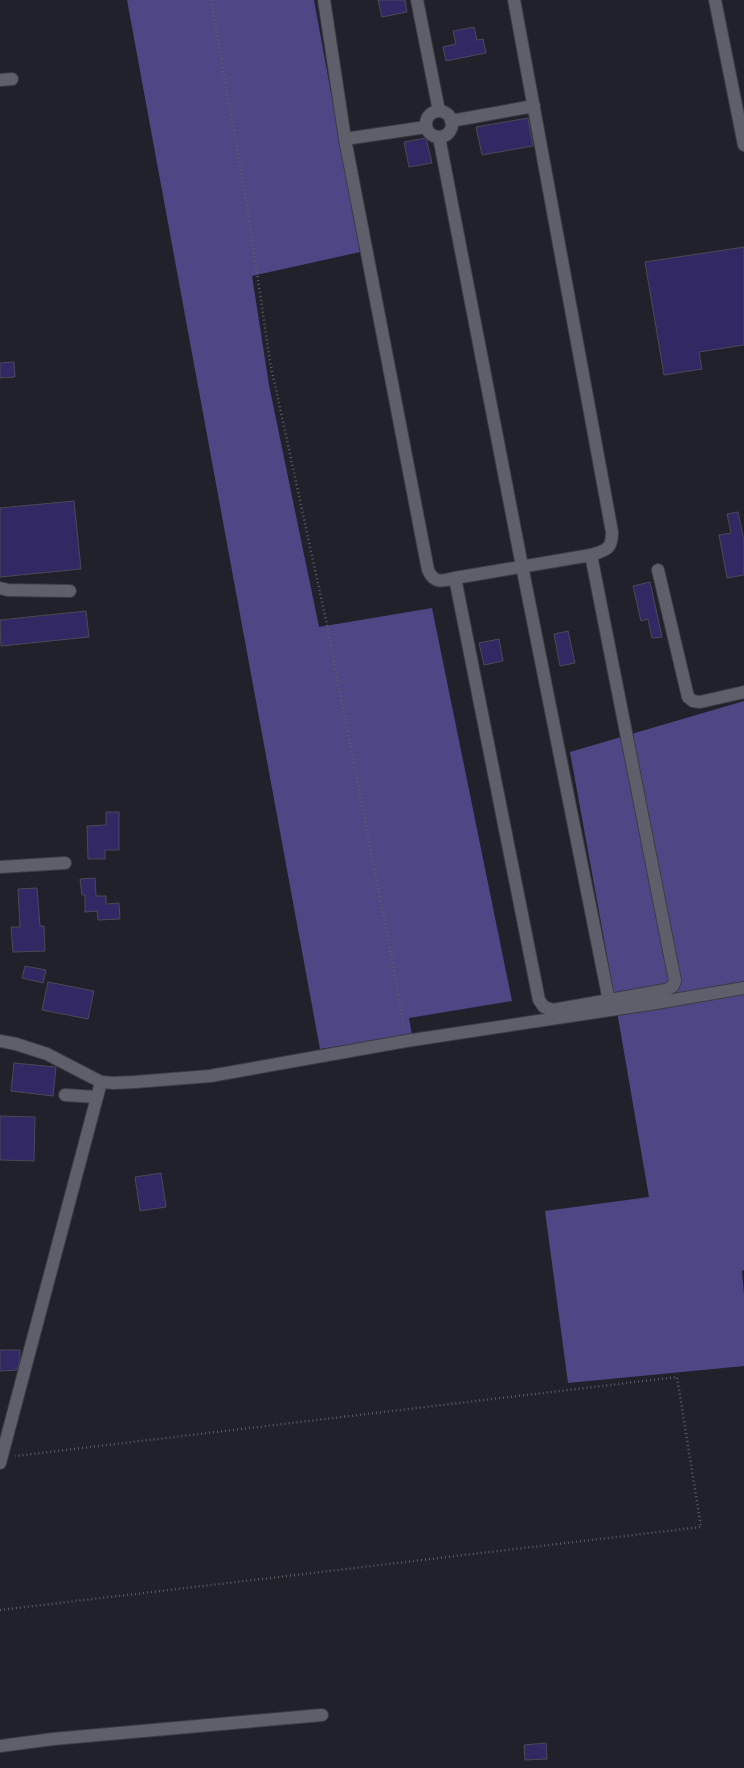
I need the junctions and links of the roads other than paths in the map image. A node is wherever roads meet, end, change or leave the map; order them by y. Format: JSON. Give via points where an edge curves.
{"nodes":[{"id":1,"x":324,"y":0,"type":"edge"},
{"id":2,"x":417,"y":0,"type":"edge"},
{"id":3,"x":514,"y":0,"type":"edge"},
{"id":4,"x":715,"y":0,"type":"edge"},
{"id":5,"x":534,"y":106,"type":"junction"},
{"id":6,"x":438,"y":111,"type":"junction"},
{"id":7,"x":451,"y":121,"type":"junction"},
{"id":8,"x":426,"y":127,"type":"junction"},
{"id":9,"x":439,"y":136,"type":"junction"},
{"id":10,"x":345,"y":139,"type":"junction"},
{"id":11,"x":744,"y":145,"type":"edge"},
{"id":12,"x":591,"y":556,"type":"junction"},
{"id":13,"x":522,"y":566,"type":"junction"},
{"id":14,"x":658,"y":570,"type":"dead end"},
{"id":15,"x":456,"y":578,"type":"junction"},
{"id":16,"x":0,"y":588,"type":"edge"},
{"id":17,"x":70,"y":592,"type":"dead end"},
{"id":18,"x":744,"y":692,"type":"edge"},
{"id":19,"x":65,"y":862,"type":"dead end"},
{"id":20,"x":0,"y":867,"type":"edge"},
{"id":21,"x":744,"y":988,"type":"edge"},
{"id":22,"x":610,"y":1001,"type":"junction"},
{"id":23,"x":0,"y":1041,"type":"edge"},
{"id":24,"x":101,"y":1082,"type":"junction"},
{"id":25,"x":65,"y":1095,"type":"dead end"},
{"id":26,"x":96,"y":1097,"type":"junction"},
{"id":27,"x":1,"y":1460,"type":"edge"},
{"id":28,"x":322,"y":1715,"type":"dead end"},
{"id":29,"x":0,"y":1746,"type":"edge"}],
"edges":[{"from":1,"to":10,"type":"street"},
{"from":2,"to":6,"type":"street"},
{"from":3,"to":5,"type":"street"},
{"from":4,"to":11,"type":"street"},
{"from":5,"to":7,"type":"street"},
{"from":5,"to":12,"type":"street","via":[[612,532],[612,542],[608,549]]},
{"from":6,"to":7,"type":"street","via":[[447,114]]},
{"from":6,"to":8,"type":"street","via":[[428,116]]},
{"from":7,"to":9,"type":"street","via":[[449,132]]},
{"from":8,"to":9,"type":"street","via":[[431,134]]},
{"from":8,"to":10,"type":"street"},
{"from":9,"to":13,"type":"street"},
{"from":10,"to":15,"type":"street","via":[[428,570],[431,577],[436,580]]},
{"from":12,"to":13,"type":"street"},
{"from":12,"to":22,"type":"street","via":[[675,981],[666,990]]},
{"from":13,"to":15,"type":"street"},
{"from":13,"to":22,"type":"street"},
{"from":14,"to":18,"type":"street","via":[[688,697],[700,702]]},
{"from":15,"to":22,"type":"street","via":[[539,1000],[544,1008],[553,1010]]},
{"from":16,"to":17,"type":"street"},
{"from":19,"to":20,"type":"street"},
{"from":21,"to":24,"type":"street","via":[[406,1041],[210,1076]]},
{"from":23,"to":24,"type":"street","via":[[47,1054]]},
{"from":24,"to":26,"type":"street"},
{"from":25,"to":26,"type":"street"},
{"from":26,"to":27,"type":"street"},
{"from":28,"to":29,"type":"street","via":[[61,1738]]}]}
